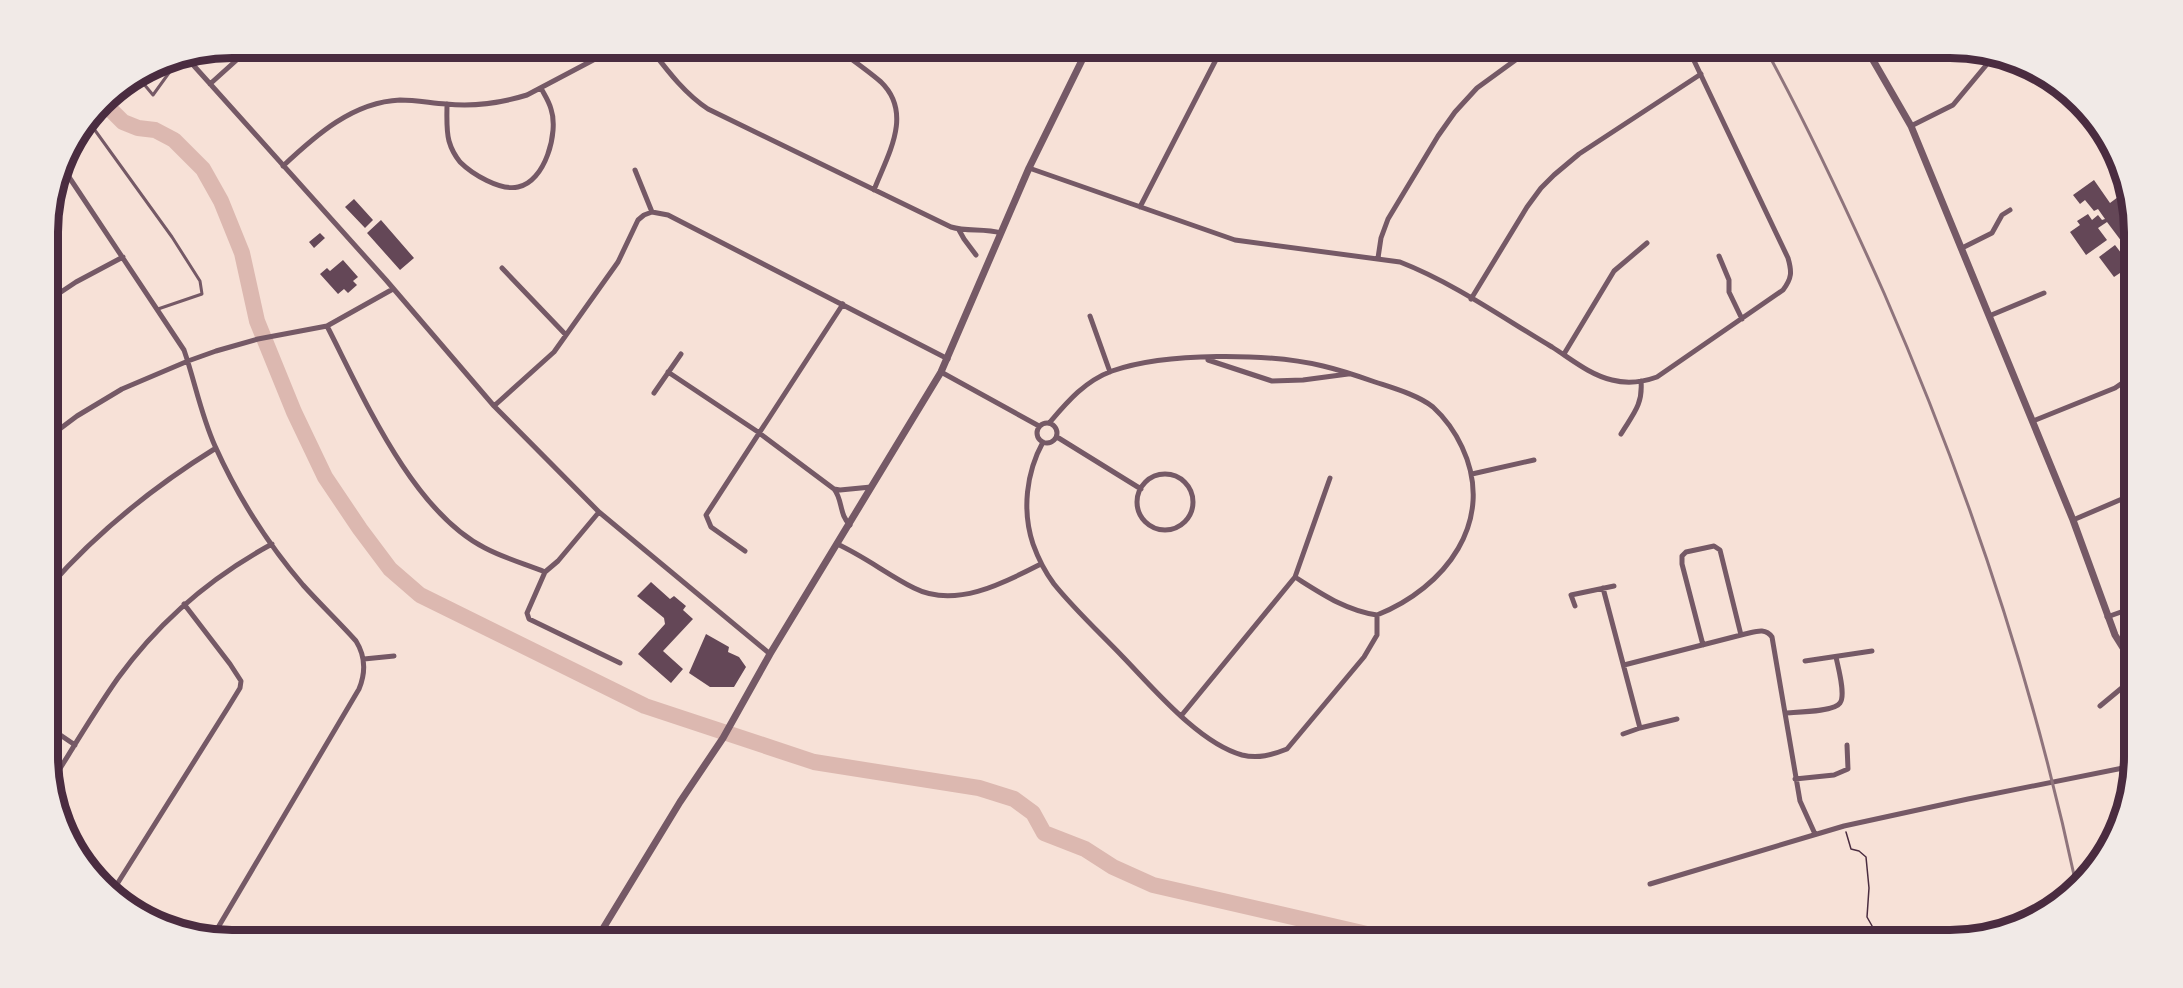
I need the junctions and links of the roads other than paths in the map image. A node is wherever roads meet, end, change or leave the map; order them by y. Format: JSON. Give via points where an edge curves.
{"nodes":[{"id":1,"x":239,"y":58,"type":"edge"},
{"id":2,"x":597,"y":58,"type":"edge"},
{"id":3,"x":658,"y":58,"type":"edge"},
{"id":4,"x":849,"y":58,"type":"edge"},
{"id":5,"x":1083,"y":58,"type":"edge"},
{"id":6,"x":1217,"y":58,"type":"edge"},
{"id":7,"x":1518,"y":58,"type":"edge"},
{"id":8,"x":1693,"y":58,"type":"edge"},
{"id":9,"x":1872,"y":58,"type":"edge"},
{"id":10,"x":1988,"y":63,"type":"edge"},
{"id":11,"x":192,"y":64,"type":"edge"},
{"id":12,"x":171,"y":70,"type":"edge"},
{"id":13,"x":1701,"y":74,"type":"junction"},
{"id":14,"x":143,"y":84,"type":"edge"},
{"id":15,"x":210,"y":84,"type":"junction"},
{"id":16,"x":541,"y":88,"type":"junction"},
{"id":17,"x":447,"y":104,"type":"junction"},
{"id":18,"x":1911,"y":126,"type":"junction"},
{"id":19,"x":93,"y":128,"type":"edge"},
{"id":20,"x":283,"y":166,"type":"junction"},
{"id":21,"x":1029,"y":168,"type":"junction"},
{"id":22,"x":635,"y":170,"type":"dead end"},
{"id":23,"x":68,"y":176,"type":"edge"},
{"id":24,"x":874,"y":190,"type":"junction"},
{"id":25,"x":1140,"y":207,"type":"junction"},
{"id":26,"x":2010,"y":210,"type":"dead end"},
{"id":27,"x":652,"y":212,"type":"junction"},
{"id":28,"x":959,"y":230,"type":"junction"},
{"id":29,"x":1001,"y":233,"type":"junction"},
{"id":30,"x":1647,"y":243,"type":"dead end"},
{"id":31,"x":1962,"y":248,"type":"junction"},
{"id":32,"x":976,"y":255,"type":"dead end"},
{"id":33,"x":1719,"y":256,"type":"dead end"},
{"id":34,"x":123,"y":257,"type":"junction"},
{"id":35,"x":1378,"y":258,"type":"junction"},
{"id":36,"x":502,"y":268,"type":"dead end"},
{"id":37,"x":393,"y":288,"type":"junction"},
{"id":38,"x":59,"y":293,"type":"edge"},
{"id":39,"x":2044,"y":293,"type":"dead end"},
{"id":40,"x":1471,"y":299,"type":"junction"},
{"id":41,"x":843,"y":304,"type":"junction"},
{"id":42,"x":158,"y":309,"type":"junction"},
{"id":43,"x":1090,"y":316,"type":"dead end"},
{"id":44,"x":1989,"y":316,"type":"junction"},
{"id":45,"x":1742,"y":320,"type":"junction"},
{"id":46,"x":327,"y":326,"type":"junction"},
{"id":47,"x":566,"y":335,"type":"junction"},
{"id":48,"x":681,"y":354,"type":"dead end"},
{"id":49,"x":1564,"y":354,"type":"junction"},
{"id":50,"x":948,"y":358,"type":"junction"},
{"id":51,"x":1193,"y":358,"type":"junction"},
{"id":52,"x":188,"y":361,"type":"junction"},
{"id":53,"x":668,"y":372,"type":"junction"},
{"id":54,"x":942,"y":372,"type":"junction"},
{"id":55,"x":1110,"y":372,"type":"junction"},
{"id":56,"x":1349,"y":374,"type":"junction"},
{"id":57,"x":1641,"y":381,"type":"junction"},
{"id":58,"x":2124,"y":382,"type":"edge"},
{"id":59,"x":654,"y":393,"type":"dead end"},
{"id":60,"x":495,"y":406,"type":"junction"},
{"id":61,"x":2033,"y":421,"type":"junction"},
{"id":62,"x":1050,"y":422,"type":"junction"},
{"id":63,"x":1039,"y":426,"type":"junction"},
{"id":64,"x":59,"y":430,"type":"edge"},
{"id":65,"x":758,"y":432,"type":"junction"},
{"id":66,"x":1621,"y":434,"type":"dead end"},
{"id":67,"x":1057,"y":437,"type":"junction"},
{"id":68,"x":1043,"y":442,"type":"junction"},
{"id":69,"x":216,"y":448,"type":"junction"},
{"id":70,"x":1534,"y":460,"type":"dead end"},
{"id":71,"x":1472,"y":474,"type":"junction"},
{"id":72,"x":1330,"y":478,"type":"dead end"},
{"id":73,"x":871,"y":487,"type":"junction"},
{"id":74,"x":834,"y":489,"type":"junction"},
{"id":75,"x":1141,"y":489,"type":"junction"},
{"id":76,"x":2124,"y":498,"type":"edge"},
{"id":77,"x":599,"y":512,"type":"junction"},
{"id":78,"x":2073,"y":520,"type":"junction"},
{"id":79,"x":850,"y":525,"type":"junction"},
{"id":80,"x":272,"y":544,"type":"junction"},
{"id":81,"x":837,"y":544,"type":"junction"},
{"id":82,"x":745,"y":551,"type":"dead end"},
{"id":83,"x":1041,"y":564,"type":"junction"},
{"id":84,"x":545,"y":572,"type":"junction"},
{"id":85,"x":59,"y":576,"type":"edge"},
{"id":86,"x":1295,"y":577,"type":"junction"},
{"id":87,"x":1614,"y":585,"type":"dead end"},
{"id":88,"x":1604,"y":588,"type":"junction"},
{"id":89,"x":184,"y":604,"type":"junction"},
{"id":90,"x":1575,"y":606,"type":"dead end"},
{"id":91,"x":2124,"y":611,"type":"edge"},
{"id":92,"x":1377,"y":615,"type":"junction"},
{"id":93,"x":2107,"y":618,"type":"junction"},
{"id":94,"x":1741,"y":635,"type":"junction"},
{"id":95,"x":1703,"y":645,"type":"junction"},
{"id":96,"x":1872,"y":651,"type":"dead end"},
{"id":97,"x":2124,"y":652,"type":"edge"},
{"id":98,"x":770,"y":654,"type":"junction"},
{"id":99,"x":394,"y":656,"type":"dead end"},
{"id":100,"x":1836,"y":657,"type":"junction"},
{"id":101,"x":364,"y":659,"type":"junction"},
{"id":102,"x":1805,"y":661,"type":"dead end"},
{"id":103,"x":620,"y":663,"type":"dead end"},
{"id":104,"x":1624,"y":665,"type":"junction"},
{"id":105,"x":2124,"y":686,"type":"edge"},
{"id":106,"x":2100,"y":706,"type":"dead end"},
{"id":107,"x":1785,"y":713,"type":"junction"},
{"id":108,"x":1181,"y":716,"type":"junction"},
{"id":109,"x":1677,"y":719,"type":"dead end"},
{"id":110,"x":1640,"y":728,"type":"junction"},
{"id":111,"x":59,"y":734,"type":"edge"},
{"id":112,"x":1623,"y":734,"type":"dead end"},
{"id":113,"x":75,"y":744,"type":"junction"},
{"id":114,"x":1846,"y":745,"type":"dead end"},
{"id":115,"x":2124,"y":768,"type":"edge"},
{"id":116,"x":60,"y":769,"type":"edge"},
{"id":117,"x":1795,"y":780,"type":"junction"},
{"id":118,"x":1815,"y":834,"type":"junction"},
{"id":119,"x":117,"y":884,"type":"edge"},
{"id":120,"x":1650,"y":884,"type":"dead end"},
{"id":121,"x":217,"y":929,"type":"edge"},
{"id":122,"x":603,"y":930,"type":"edge"}],
"edges":[{"from":1,"to":15,"type":"street"},
{"from":2,"to":16,"type":"street"},
{"from":3,"to":24,"type":"street","via":[[683,89],[708,109]]},
{"from":4,"to":24,"type":"street","via":[[882,83],[893,98],[898,118],[894,140]]},
{"from":5,"to":21,"type":"street"},
{"from":6,"to":25,"type":"street"},
{"from":7,"to":35,"type":"street","via":[[1477,88],[1443,128],[1388,219]]},
{"from":8,"to":13,"type":"street"},
{"from":9,"to":18,"type":"street"},
{"from":10,"to":18,"type":"street","via":[[1953,105]]},
{"from":11,"to":15,"type":"street"},
{"from":12,"to":14,"type":"lane","via":[[153,96]]},
{"from":13,"to":40,"type":"street","via":[[1579,154],[1554,175],[1527,207]]},
{"from":13,"to":45,"type":"street","via":[[1792,272],[1783,290]]},
{"from":15,"to":20,"type":"street"},
{"from":16,"to":17,"type":"street","via":[[482,105]]},
{"from":16,"to":17,"type":"street","via":[[551,109],[554,128],[538,173],[518,187],[489,181],[458,160],[449,141]]},
{"from":17,"to":20,"type":"street","via":[[400,100],[365,107],[329,127]]},
{"from":18,"to":31,"type":"street"},
{"from":19,"to":42,"type":"lane","via":[[200,281],[202,294]]},
{"from":20,"to":37,"type":"street"},
{"from":21,"to":25,"type":"street"},
{"from":21,"to":29,"type":"street"},
{"from":22,"to":27,"type":"street"},
{"from":23,"to":34,"type":"street"},
{"from":24,"to":28,"type":"street"},
{"from":25,"to":35,"type":"street","via":[[1235,240]]},
{"from":26,"to":31,"type":"street","via":[[2002,215],[1992,233]]},
{"from":27,"to":41,"type":"street","via":[[668,215]]},
{"from":27,"to":47,"type":"street","via":[[638,220],[618,262]]},
{"from":28,"to":29,"type":"street"},
{"from":28,"to":32,"type":"street"},
{"from":29,"to":50,"type":"street"},
{"from":30,"to":49,"type":"street","via":[[1614,271]]},
{"from":31,"to":44,"type":"street"},
{"from":33,"to":45,"type":"street"},
{"from":34,"to":38,"type":"street"},
{"from":34,"to":42,"type":"street"},
{"from":35,"to":40,"type":"street","via":[[1421,270]]},
{"from":36,"to":47,"type":"street"},
{"from":37,"to":46,"type":"street"},
{"from":37,"to":60,"type":"street"},
{"from":39,"to":44,"type":"street"},
{"from":40,"to":49,"type":"street"},
{"from":41,"to":50,"type":"street"},
{"from":41,"to":65,"type":"street"},
{"from":42,"to":52,"type":"street"},
{"from":43,"to":55,"type":"street"},
{"from":44,"to":61,"type":"street"},
{"from":45,"to":57,"type":"street","via":[[1657,377]]},
{"from":46,"to":52,"type":"street","via":[[258,339]]},
{"from":46,"to":84,"type":"street","via":[[387,444],[430,504],[484,548]]},
{"from":47,"to":60,"type":"street","via":[[554,352]]},
{"from":48,"to":53,"type":"street"},
{"from":49,"to":57,"type":"street","via":[[1612,380]]},
{"from":50,"to":54,"type":"street"},
{"from":51,"to":55,"type":"street","via":[[1138,364]]},
{"from":51,"to":56,"type":"street","via":[[1299,362]]},
{"from":51,"to":56,"type":"street","via":[[1272,381]]},
{"from":52,"to":64,"type":"street","via":[[122,389]]},
{"from":52,"to":69,"type":"street"},
{"from":53,"to":59,"type":"street"},
{"from":53,"to":65,"type":"street"},
{"from":54,"to":63,"type":"street"},
{"from":54,"to":73,"type":"street"},
{"from":55,"to":62,"type":"street","via":[[1078,390]]},
{"from":56,"to":71,"type":"street","via":[[1392,387],[1431,406],[1456,435]]},
{"from":57,"to":66,"type":"street","via":[[1640,404]]},
{"from":58,"to":61,"type":"street"},
{"from":60,"to":77,"type":"street"},
{"from":61,"to":78,"type":"street"},
{"from":62,"to":63,"type":"street"},
{"from":62,"to":67,"type":"street","via":[[1057,428]]},
{"from":63,"to":68,"type":"street","via":[[1037,435]]},
{"from":65,"to":74,"type":"street"},
{"from":65,"to":82,"type":"street","via":[[706,515],[711,527]]},
{"from":67,"to":68,"type":"street"},
{"from":67,"to":75,"type":"street"},
{"from":68,"to":83,"type":"street","via":[[1029,475],[1027,500],[1027,523]]},
{"from":69,"to":80,"type":"street"},
{"from":69,"to":85,"type":"street","via":[[130,507]]},
{"from":70,"to":71,"type":"street"},
{"from":71,"to":92,"type":"street","via":[[1472,508],[1458,550],[1445,568],[1414,596]]},
{"from":72,"to":86,"type":"street"},
{"from":73,"to":74,"type":"street"},
{"from":73,"to":79,"type":"street"},
{"from":74,"to":79,"type":"street","via":[[844,519]]},
{"from":75,"to":75,"type":"street","via":[[1156,476],[1180,478],[1192,492],[1191,515],[1185,523],[1170,530],[1152,527],[1137,506]]},
{"from":76,"to":78,"type":"street"},
{"from":77,"to":84,"type":"street"},
{"from":77,"to":98,"type":"street"},
{"from":78,"to":93,"type":"street"},
{"from":79,"to":81,"type":"street"},
{"from":80,"to":89,"type":"street"},
{"from":80,"to":101,"type":"street","via":[[356,641]]},
{"from":81,"to":83,"type":"street","via":[[916,589],[934,595],[974,593]]},
{"from":81,"to":98,"type":"street"},
{"from":83,"to":108,"type":"street","via":[[1066,599]]},
{"from":84,"to":103,"type":"street","via":[[527,613],[529,619]]},
{"from":86,"to":92,"type":"street","via":[[1336,603]]},
{"from":86,"to":108,"type":"street"},
{"from":87,"to":88,"type":"street"},
{"from":88,"to":90,"type":"street","via":[[1571,595]]},
{"from":88,"to":104,"type":"street"},
{"from":89,"to":113,"type":"street","via":[[141,648]]},
{"from":89,"to":119,"type":"street","via":[[244,681]]},
{"from":91,"to":93,"type":"street"},
{"from":92,"to":108,"type":"street","via":[[1377,635],[1364,657],[1287,749],[1272,755],[1242,755],[1223,747]]},
{"from":93,"to":97,"type":"street"},
{"from":94,"to":95,"type":"street"},
{"from":94,"to":95,"type":"street","via":[[1720,550],[1714,546],[1686,552],[1682,564]]},
{"from":94,"to":107,"type":"street","via":[[1763,630],[1772,637]]},
{"from":95,"to":104,"type":"street"},
{"from":96,"to":100,"type":"street"},
{"from":98,"to":122,"type":"street","via":[[729,729]]},
{"from":99,"to":101,"type":"street"},
{"from":100,"to":102,"type":"street"},
{"from":100,"to":107,"type":"street","via":[[1840,703],[1834,708]]},
{"from":101,"to":121,"type":"street","via":[[364,678],[359,689]]},
{"from":104,"to":110,"type":"street"},
{"from":105,"to":106,"type":"street"},
{"from":107,"to":117,"type":"street"},
{"from":109,"to":110,"type":"street"},
{"from":110,"to":112,"type":"street"},
{"from":111,"to":113,"type":"street"},
{"from":113,"to":116,"type":"street"},
{"from":114,"to":117,"type":"street","via":[[1848,769],[1834,776]]},
{"from":115,"to":118,"type":"street"},
{"from":117,"to":118,"type":"street"},
{"from":118,"to":120,"type":"street"}]}
